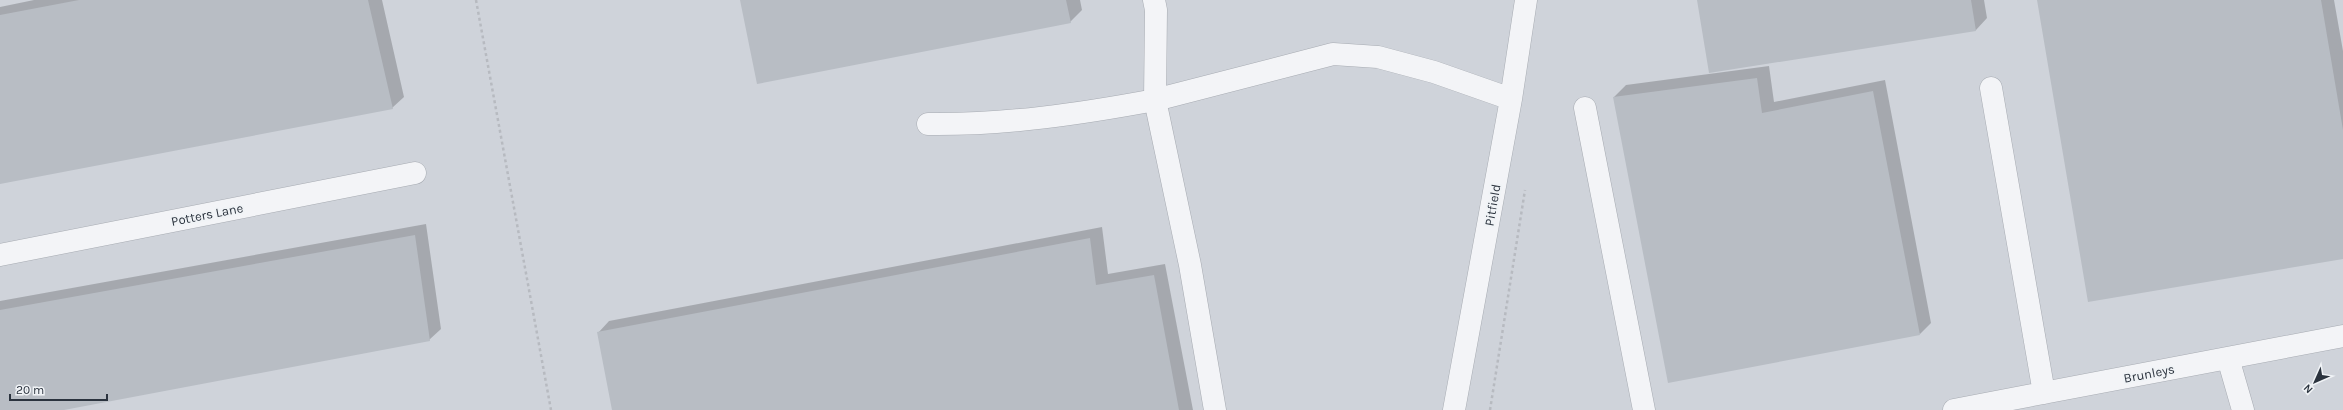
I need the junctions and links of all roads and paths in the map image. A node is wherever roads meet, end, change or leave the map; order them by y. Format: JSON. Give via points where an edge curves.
{"nodes":[{"id":1,"x":476,"y":0,"type":"edge"},
{"id":2,"x":1154,"y":0,"type":"edge"},
{"id":3,"x":1526,"y":0,"type":"edge"},
{"id":4,"x":1991,"y":88,"type":"dead end"},
{"id":5,"x":1511,"y":99,"type":"junction"},
{"id":6,"x":1155,"y":100,"type":"junction"},
{"id":7,"x":1585,"y":108,"type":"dead end"},
{"id":8,"x":928,"y":124,"type":"dead end"},
{"id":9,"x":415,"y":173,"type":"dead end"},
{"id":10,"x":1526,"y":186,"type":"dead end"},
{"id":11,"x":0,"y":255,"type":"edge"},
{"id":12,"x":2343,"y":336,"type":"edge"},
{"id":13,"x":2228,"y":358,"type":"junction"},
{"id":14,"x":2044,"y":393,"type":"junction"},
{"id":15,"x":551,"y":410,"type":"edge"},
{"id":16,"x":1216,"y":410,"type":"edge"},
{"id":17,"x":1454,"y":410,"type":"edge"},
{"id":18,"x":1490,"y":410,"type":"edge"},
{"id":19,"x":1644,"y":410,"type":"edge"},
{"id":20,"x":1954,"y":410,"type":"edge"},
{"id":21,"x":2243,"y":410,"type":"edge"}],
"edges":[{"from":1,"to":15,"type":"path"},
{"from":2,"to":6,"type":"street"},
{"from":3,"to":5,"type":"street","name":"Pitfield"},
{"from":4,"to":14,"type":"street"},
{"from":5,"to":6,"type":"street","via":[[1434,72],[1378,57],[1333,54]]},
{"from":5,"to":17,"type":"street","name":"Pitfield"},
{"from":6,"to":8,"type":"street","via":[[1094,112],[1029,120]]},
{"from":6,"to":16,"type":"street","via":[[1190,265]]},
{"from":7,"to":19,"type":"street"},
{"from":9,"to":11,"type":"street","name":"Potters Lane"},
{"from":10,"to":18,"type":"path"},
{"from":12,"to":13,"type":"street","name":"Brunleys"},
{"from":13,"to":14,"type":"street","name":"Brunleys"},
{"from":13,"to":21,"type":"street"},
{"from":14,"to":20,"type":"street","name":"Brunleys"}]}
